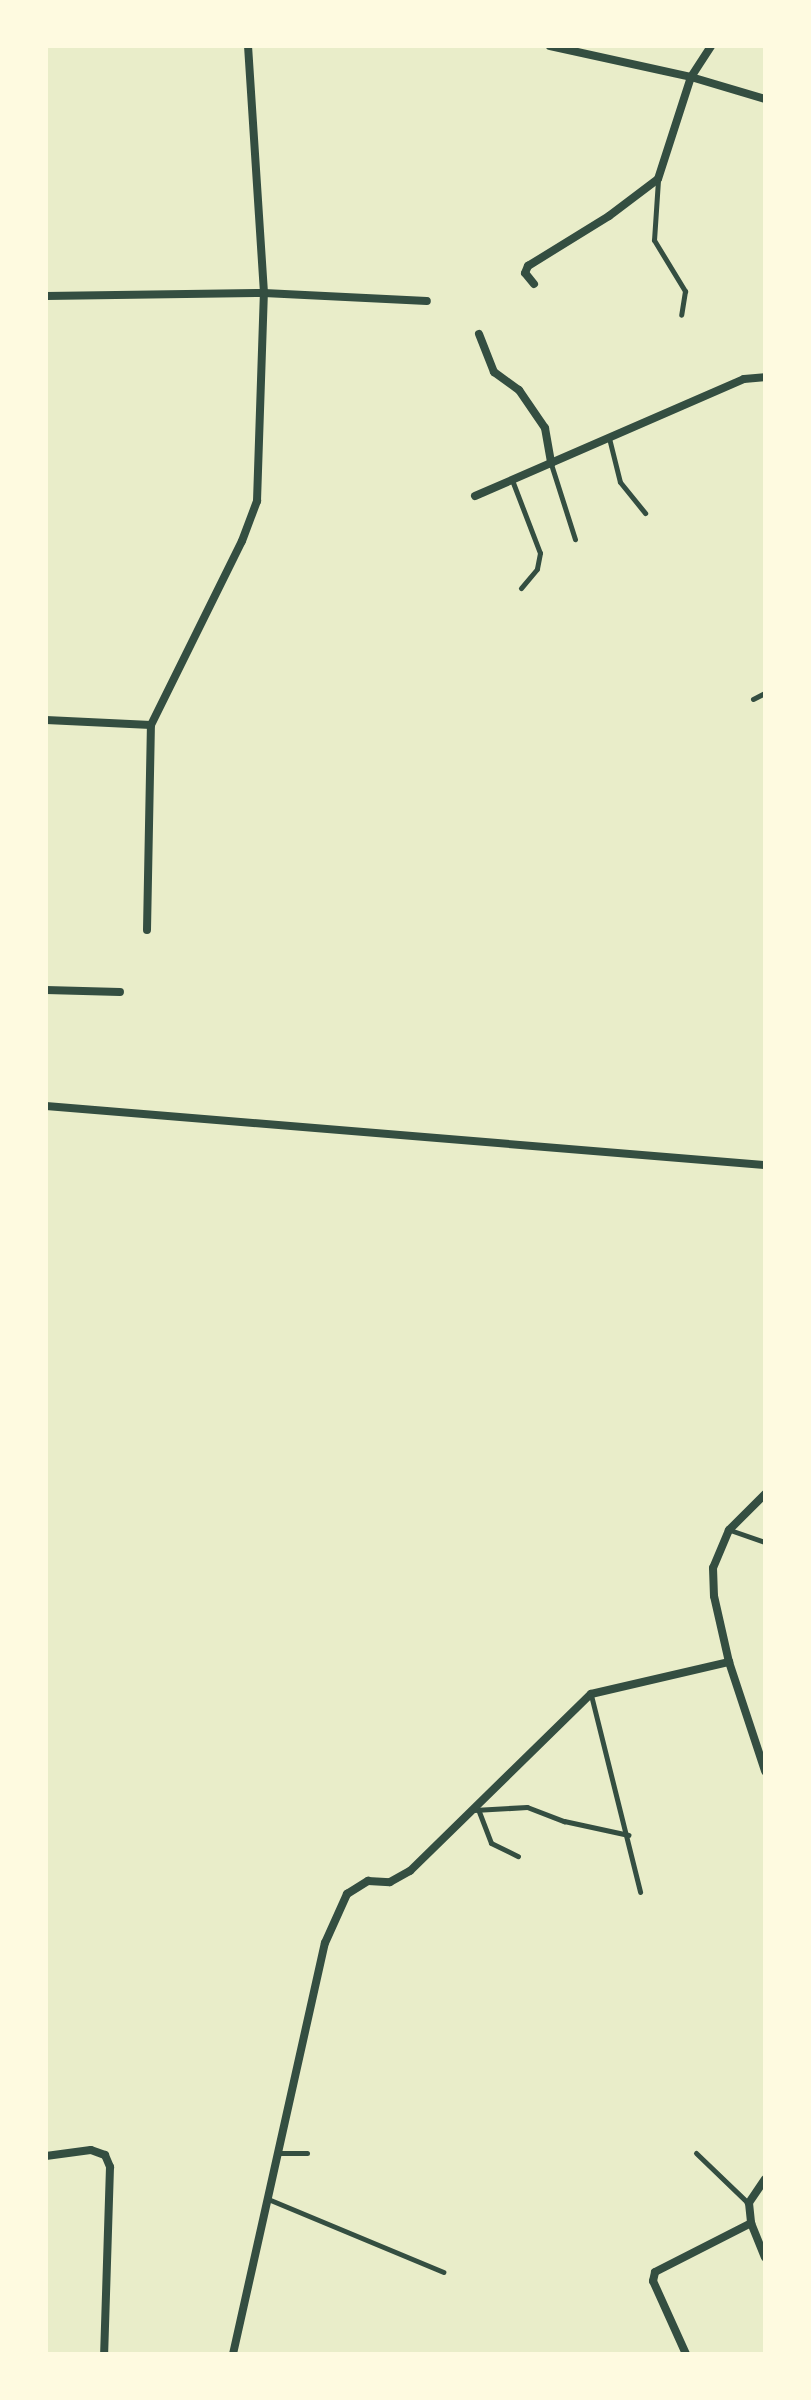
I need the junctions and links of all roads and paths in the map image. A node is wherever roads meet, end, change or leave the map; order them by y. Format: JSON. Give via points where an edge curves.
{"nodes":[{"id":1,"x":248,"y":46,"type":"edge"},
{"id":2,"x":550,"y":46,"type":"edge"},
{"id":3,"x":711,"y":46,"type":"edge"},
{"id":4,"x":691,"y":77,"type":"junction"},
{"id":5,"x":765,"y":99,"type":"edge"},
{"id":6,"x":658,"y":179,"type":"junction"},
{"id":7,"x":534,"y":284,"type":"dead end"},
{"id":8,"x":264,"y":293,"type":"junction"},
{"id":9,"x":46,"y":296,"type":"edge"},
{"id":10,"x":427,"y":301,"type":"dead end"},
{"id":11,"x":681,"y":315,"type":"dead end"},
{"id":12,"x":479,"y":334,"type":"dead end"},
{"id":13,"x":765,"y":377,"type":"edge"},
{"id":14,"x":609,"y":437,"type":"junction"},
{"id":15,"x":551,"y":463,"type":"junction"},
{"id":16,"x":511,"y":480,"type":"junction"},
{"id":17,"x":475,"y":496,"type":"dead end"},
{"id":18,"x":645,"y":513,"type":"dead end"},
{"id":19,"x":575,"y":539,"type":"dead end"},
{"id":20,"x":521,"y":588,"type":"dead end"},
{"id":21,"x":765,"y":693,"type":"edge"},
{"id":22,"x":753,"y":699,"type":"dead end"},
{"id":23,"x":46,"y":720,"type":"edge"},
{"id":24,"x":151,"y":725,"type":"junction"},
{"id":25,"x":147,"y":930,"type":"dead end"},
{"id":26,"x":46,"y":990,"type":"edge"},
{"id":27,"x":120,"y":992,"type":"dead end"},
{"id":28,"x":46,"y":1106,"type":"edge"},
{"id":29,"x":765,"y":1165,"type":"edge"},
{"id":30,"x":765,"y":1494,"type":"edge"},
{"id":31,"x":729,"y":1530,"type":"junction"},
{"id":32,"x":765,"y":1542,"type":"edge"},
{"id":33,"x":729,"y":1662,"type":"junction"},
{"id":34,"x":591,"y":1694,"type":"junction"},
{"id":35,"x":765,"y":1771,"type":"edge"},
{"id":36,"x":474,"y":1810,"type":"junction"},
{"id":37,"x":628,"y":1835,"type":"junction"},
{"id":38,"x":518,"y":1856,"type":"dead end"},
{"id":39,"x":640,"y":1892,"type":"dead end"},
{"id":40,"x":276,"y":2153,"type":"junction"},
{"id":41,"x":307,"y":2153,"type":"dead end"},
{"id":42,"x":696,"y":2153,"type":"dead end"},
{"id":43,"x":46,"y":2156,"type":"edge"},
{"id":44,"x":765,"y":2179,"type":"edge"},
{"id":45,"x":267,"y":2199,"type":"junction"},
{"id":46,"x":749,"y":2203,"type":"junction"},
{"id":47,"x":751,"y":2223,"type":"junction"},
{"id":48,"x":765,"y":2257,"type":"edge"},
{"id":49,"x":443,"y":2272,"type":"dead end"},
{"id":50,"x":104,"y":2354,"type":"edge"},
{"id":51,"x":233,"y":2354,"type":"edge"},
{"id":52,"x":686,"y":2354,"type":"edge"}],
"edges":[{"from":1,"to":8,"type":"street"},
{"from":2,"to":4,"type":"street"},
{"from":3,"to":4,"type":"street"},
{"from":4,"to":5,"type":"street"},
{"from":4,"to":6,"type":"street"},
{"from":6,"to":7,"type":"street","via":[[528,266],[525,273]]},
{"from":6,"to":11,"type":"lane","via":[[654,240],[685,291]]},
{"from":8,"to":9,"type":"street"},
{"from":8,"to":10,"type":"street"},
{"from":8,"to":24,"type":"street","via":[[257,501]]},
{"from":12,"to":15,"type":"street","via":[[494,372],[519,390],[545,428]]},
{"from":13,"to":14,"type":"street","via":[[744,379]]},
{"from":14,"to":15,"type":"street"},
{"from":14,"to":18,"type":"lane","via":[[620,482]]},
{"from":15,"to":16,"type":"street"},
{"from":15,"to":19,"type":"lane"},
{"from":16,"to":17,"type":"street"},
{"from":16,"to":20,"type":"lane","via":[[540,553],[537,569]]},
{"from":21,"to":22,"type":"lane"},
{"from":23,"to":24,"type":"street"},
{"from":24,"to":25,"type":"street"},
{"from":26,"to":27,"type":"street"},
{"from":28,"to":29,"type":"street"},
{"from":30,"to":31,"type":"street"},
{"from":31,"to":32,"type":"lane"},
{"from":31,"to":33,"type":"street","via":[[713,1568]]},
{"from":33,"to":34,"type":"street"},
{"from":33,"to":35,"type":"street"},
{"from":34,"to":36,"type":"street"},
{"from":34,"to":37,"type":"lane"},
{"from":36,"to":37,"type":"lane","via":[[527,1807]]},
{"from":36,"to":38,"type":"lane","via":[[491,1843]]},
{"from":36,"to":40,"type":"street","via":[[410,1871],[390,1882],[368,1881],[347,1894],[325,1943]]},
{"from":37,"to":39,"type":"lane"},
{"from":40,"to":41,"type":"lane"},
{"from":40,"to":45,"type":"street"},
{"from":42,"to":46,"type":"lane"},
{"from":43,"to":50,"type":"street","via":[[91,2150],[105,2155],[110,2167]]},
{"from":44,"to":46,"type":"street"},
{"from":45,"to":49,"type":"lane"},
{"from":45,"to":51,"type":"street"},
{"from":46,"to":47,"type":"street"},
{"from":47,"to":48,"type":"street"},
{"from":47,"to":52,"type":"street","via":[[655,2272],[653,2281]]}]}
